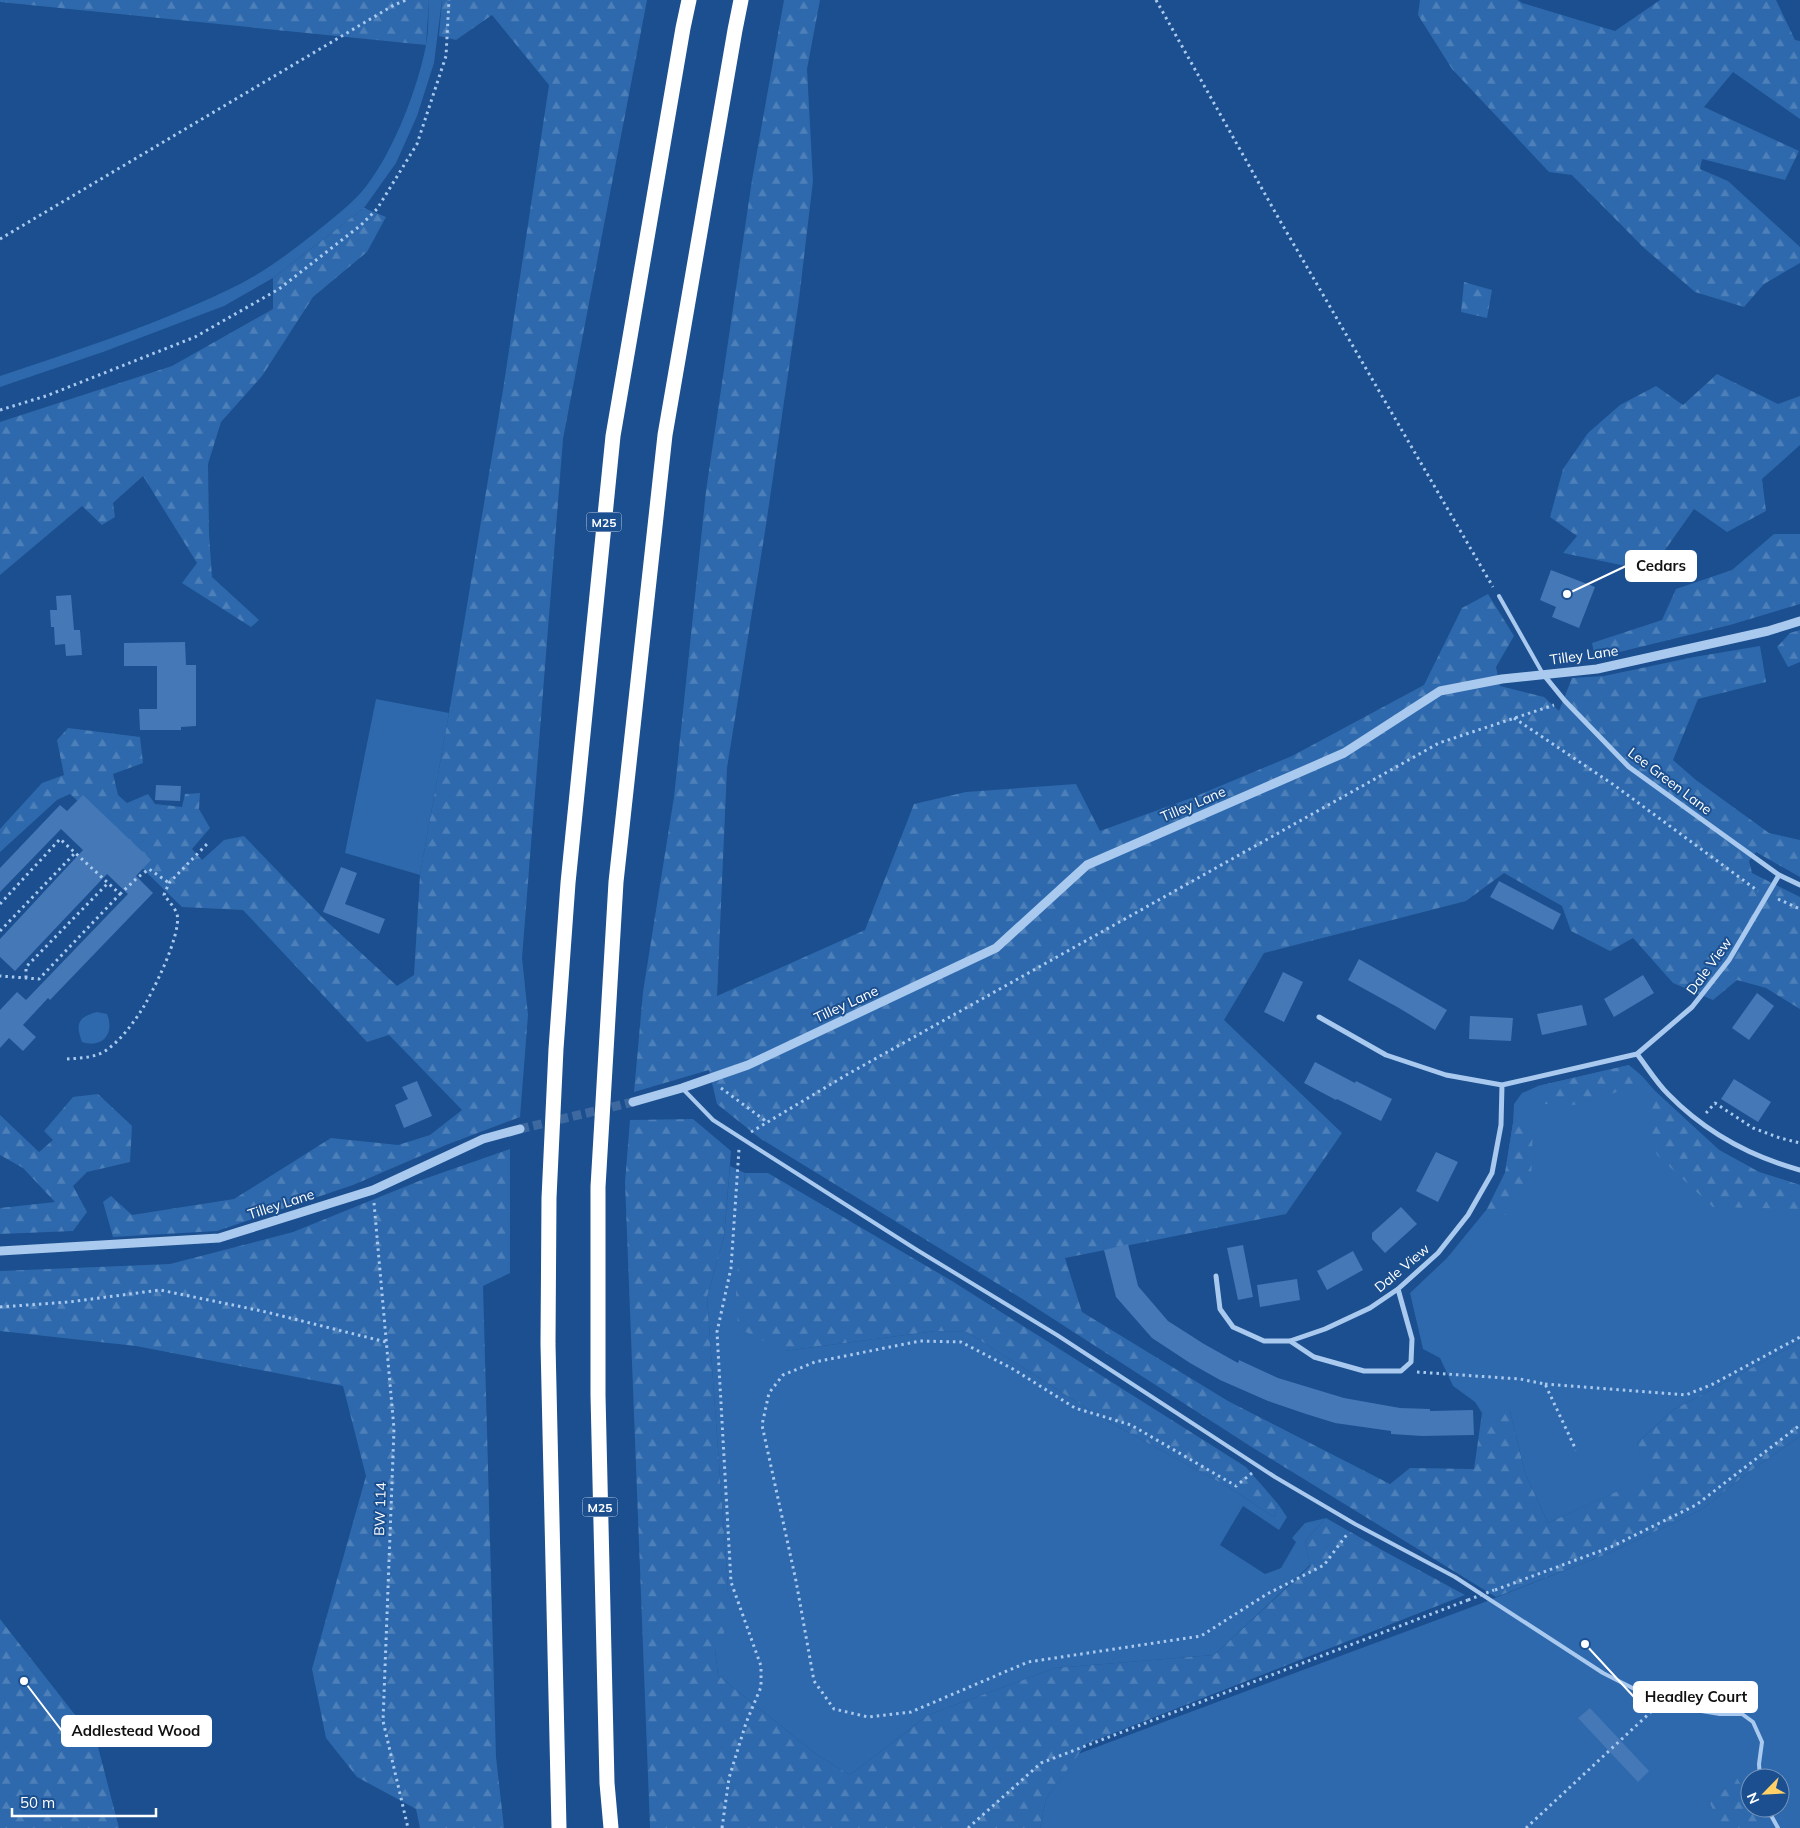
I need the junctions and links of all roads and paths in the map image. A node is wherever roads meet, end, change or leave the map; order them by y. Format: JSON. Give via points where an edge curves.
{"nodes":[{"id":1,"x":406,"y":0,"type":"edge"},
{"id":2,"x":449,"y":0,"type":"edge"},
{"id":3,"x":689,"y":0,"type":"edge"},
{"id":4,"x":742,"y":0,"type":"edge"},
{"id":5,"x":1156,"y":0,"type":"edge"},
{"id":6,"x":0,"y":239,"type":"edge"},
{"id":7,"x":0,"y":410,"type":"edge"},
{"id":8,"x":1499,"y":596,"type":"joint"},
{"id":9,"x":1800,"y":621,"type":"edge"},
{"id":10,"x":1543,"y":674,"type":"junction"},
{"id":11,"x":1564,"y":702,"type":"junction"},
{"id":12,"x":1514,"y":718,"type":"junction"},
{"id":13,"x":207,"y":844,"type":"dead end"},
{"id":14,"x":75,"y":852,"type":"junction"},
{"id":15,"x":1779,"y":875,"type":"junction"},
{"id":16,"x":108,"y":883,"type":"junction"},
{"id":17,"x":169,"y":883,"type":"junction"},
{"id":18,"x":1800,"y":885,"type":"edge"},
{"id":19,"x":120,"y":894,"type":"junction"},
{"id":20,"x":1765,"y":894,"type":"dead end"},
{"id":21,"x":1774,"y":898,"type":"dead end"},
{"id":22,"x":0,"y":904,"type":"edge"},
{"id":23,"x":1800,"y":909,"type":"edge"},
{"id":24,"x":0,"y":931,"type":"edge"},
{"id":25,"x":0,"y":976,"type":"edge"},
{"id":26,"x":26,"y":978,"type":"junction"},
{"id":27,"x":1319,"y":1017,"type":"dead end"},
{"id":28,"x":1637,"y":1054,"type":"junction"},
{"id":29,"x":67,"y":1059,"type":"dead end"},
{"id":30,"x":715,"y":1084,"type":"dead end"},
{"id":31,"x":1502,"y":1086,"type":"junction"},
{"id":32,"x":682,"y":1088,"type":"junction"},
{"id":33,"x":633,"y":1102,"type":"tunnel mouth"},
{"id":34,"x":1699,"y":1121,"type":"junction"},
{"id":35,"x":767,"y":1122,"type":"junction"},
{"id":36,"x":520,"y":1129,"type":"tunnel mouth"},
{"id":37,"x":740,"y":1138,"type":"junction"},
{"id":38,"x":1800,"y":1144,"type":"edge"},
{"id":39,"x":1800,"y":1170,"type":"edge"},
{"id":40,"x":373,"y":1190,"type":"junction"},
{"id":41,"x":0,"y":1251,"type":"edge"},
{"id":42,"x":1216,"y":1276,"type":"dead end"},
{"id":43,"x":1398,"y":1289,"type":"junction"},
{"id":44,"x":0,"y":1307,"type":"edge"},
{"id":45,"x":1800,"y":1337,"type":"edge"},
{"id":46,"x":1290,"y":1341,"type":"junction"},
{"id":47,"x":386,"y":1342,"type":"junction"},
{"id":48,"x":1401,"y":1371,"type":"junction"},
{"id":49,"x":1545,"y":1384,"type":"junction"},
{"id":50,"x":1800,"y":1425,"type":"edge"},
{"id":51,"x":1576,"y":1450,"type":"dead end"},
{"id":52,"x":1260,"y":1467,"type":"junction"},
{"id":53,"x":1355,"y":1524,"type":"junction"},
{"id":54,"x":1656,"y":1700,"type":"junction"},
{"id":55,"x":1761,"y":1768,"type":"edge"},
{"id":56,"x":408,"y":1828,"type":"edge"},
{"id":57,"x":559,"y":1828,"type":"edge"},
{"id":58,"x":611,"y":1828,"type":"edge"},
{"id":59,"x":722,"y":1828,"type":"edge"},
{"id":60,"x":968,"y":1828,"type":"edge"},
{"id":61,"x":1526,"y":1828,"type":"edge"}],
"edges":[{"from":1,"to":6,"type":"path"},
{"from":2,"to":7,"type":"path","via":[[446,56],[417,144],[377,209],[361,225],[280,289],[195,337],[46,396]]},
{"from":3,"to":57,"type":"highway","number":"M25","via":[[613,436],[568,883],[556,1050],[549,1198],[548,1344]]},
{"from":4,"to":58,"type":"highway","number":"M25","via":[[665,435],[616,882],[598,1197],[598,1395]]},
{"from":5,"to":8,"type":"path"},
{"from":8,"to":10,"type":"lane"},
{"from":9,"to":10,"type":"street","name":"Tilley Lane","via":[[1597,669]]},
{"from":10,"to":11,"type":"street","name":"Lee Green Lane"},
{"from":10,"to":32,"type":"street","name":"Tilley Lane","via":[[1440,691],[1344,754],[1087,864],[996,948],[748,1065]]},
{"from":11,"to":12,"type":"path"},
{"from":11,"to":15,"type":"street","name":"Lee Green Lane","via":[[1629,767]]},
{"from":12,"to":20,"type":"path","via":[[1614,785]]},
{"from":12,"to":35,"type":"path","via":[[1439,743]]},
{"from":13,"to":17,"type":"path"},
{"from":14,"to":16,"type":"path"},
{"from":14,"to":22,"type":"path","via":[[60,839]]},
{"from":14,"to":24,"type":"path"},
{"from":15,"to":18,"type":"street","name":"Lee Green Lane"},
{"from":15,"to":28,"type":"street","name":"Dale View","via":[[1729,960],[1692,1007]]},
{"from":16,"to":19,"type":"path"},
{"from":16,"to":26,"type":"path","via":[[26,967]]},
{"from":17,"to":19,"type":"path","via":[[149,869]]},
{"from":17,"to":29,"type":"path","via":[[164,895],[177,914],[176,936],[142,1010],[121,1038],[103,1052],[87,1058]]},
{"from":19,"to":26,"type":"path","via":[[39,979]]},
{"from":21,"to":23,"type":"path"},
{"from":25,"to":26,"type":"path"},
{"from":27,"to":31,"type":"street","name":"Dale View","via":[[1386,1055],[1446,1075]]},
{"from":28,"to":31,"type":"street","name":"Dale View"},
{"from":28,"to":34,"type":"street","via":[[1667,1093]]},
{"from":30,"to":35,"type":"path"},
{"from":31,"to":43,"type":"street","name":"Dale View","via":[[1501,1125],[1492,1173],[1468,1215],[1438,1253]]},
{"from":32,"to":33,"type":"street","name":"Tilley Lane"},
{"from":32,"to":37,"type":"lane","via":[[713,1120]]},
{"from":34,"to":38,"type":"path","via":[[1715,1103],[1753,1128]]},
{"from":34,"to":39,"type":"street","via":[[1733,1145]]},
{"from":35,"to":37,"type":"path"},
{"from":36,"to":40,"type":"street","name":"Tilley Lane","via":[[483,1139]]},
{"from":37,"to":52,"type":"lane","via":[[1065,1340]]},
{"from":37,"to":59,"type":"path","via":[[731,1268],[717,1332],[731,1582],[761,1666],[761,1687],[729,1778]]},
{"from":40,"to":41,"type":"street","name":"Tilley Lane","via":[[220,1238]]},
{"from":40,"to":47,"type":"path","name":"BW 114"},
{"from":42,"to":46,"type":"street","name":"Dale View","via":[[1220,1310],[1233,1327],[1264,1341]]},
{"from":43,"to":46,"type":"street","name":"Dale View","via":[[1370,1308]]},
{"from":43,"to":48,"type":"street","via":[[1412,1338],[1411,1362]]},
{"from":44,"to":47,"type":"path","via":[[160,1290]]},
{"from":45,"to":49,"type":"path","via":[[1686,1395]]},
{"from":46,"to":48,"type":"street","via":[[1314,1357],[1364,1371]]},
{"from":47,"to":56,"type":"path","name":"BW 114","via":[[394,1429],[383,1721]]},
{"from":48,"to":49,"type":"path","via":[[1520,1379]]},
{"from":49,"to":51,"type":"path"},
{"from":50,"to":60,"type":"path","bridge":true,"via":[[1696,1505],[1611,1547],[1041,1763]]},
{"from":52,"to":53,"type":"lane"},
{"from":52,"to":53,"type":"path","via":[[1236,1486],[1131,1425],[1075,1408],[1013,1369],[961,1342],[920,1341],[815,1362],[783,1375],[769,1393],[762,1425],[814,1681],[834,1709],[868,1717],[911,1712],[1028,1662],[1200,1636],[1324,1564]]},
{"from":53,"to":54,"type":"lane","via":[[1455,1578],[1603,1673]]},
{"from":54,"to":55,"type":"lane","via":[[1683,1708],[1742,1714],[1753,1722],[1762,1742]]},
{"from":54,"to":61,"type":"path","via":[[1652,1712]]}]}
